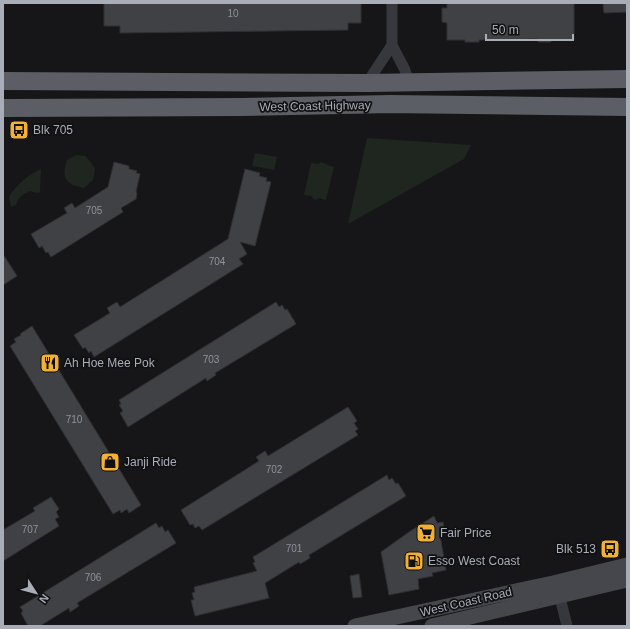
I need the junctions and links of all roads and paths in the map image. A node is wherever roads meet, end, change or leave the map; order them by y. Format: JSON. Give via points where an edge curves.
{"nodes":[{"id":1,"x":392,"y":3,"type":"edge"},
{"id":2,"x":392,"y":45,"type":"junction"},
{"id":3,"x":627,"y":79,"type":"edge"},
{"id":4,"x":3,"y":81,"type":"edge"},
{"id":5,"x":119,"y":82,"type":"junction"},
{"id":6,"x":366,"y":83,"type":"junction"},
{"id":7,"x":409,"y":83,"type":"junction"},
{"id":8,"x":121,"y":107,"type":"junction"},
{"id":9,"x":627,"y":107,"type":"edge"},
{"id":10,"x":3,"y":108,"type":"edge"},
{"id":11,"x":627,"y":565,"type":"edge"},
{"id":12,"x":627,"y":580,"type":"edge"},
{"id":13,"x":556,"y":589,"type":"junction"},
{"id":14,"x":387,"y":623,"type":"edge"},
{"id":15,"x":355,"y":626,"type":"edge"},
{"id":16,"x":432,"y":626,"type":"edge"},
{"id":17,"x":567,"y":626,"type":"edge"}],
"edges":[{"from":1,"to":2,"type":"street"},
{"from":2,"to":6,"type":"street"},
{"from":2,"to":7,"type":"street"},
{"from":3,"to":7,"type":"highway","name":"West Coast Highway"},
{"from":4,"to":5,"type":"highway","name":"West Coast Highway"},
{"from":5,"to":6,"type":"highway","name":"West Coast Highway"},
{"from":5,"to":8,"type":"highway","via":[[113,94]]},
{"from":6,"to":7,"type":"highway","name":"West Coast Highway"},
{"from":8,"to":9,"type":"highway","name":"West Coast Highway","via":[[391,104]]},
{"from":8,"to":10,"type":"highway","name":"West Coast Highway"},
{"from":11,"to":13,"type":"main road","name":"West Coast Road"},
{"from":12,"to":13,"type":"main road","name":"West Coast Road"},
{"from":13,"to":14,"type":"main road","name":"West Coast Road"},
{"from":13,"to":16,"type":"main road","name":"West Coast Road"},
{"from":13,"to":17,"type":"street"},
{"from":14,"to":15,"type":"main road","name":"West Coast Road"}]}
